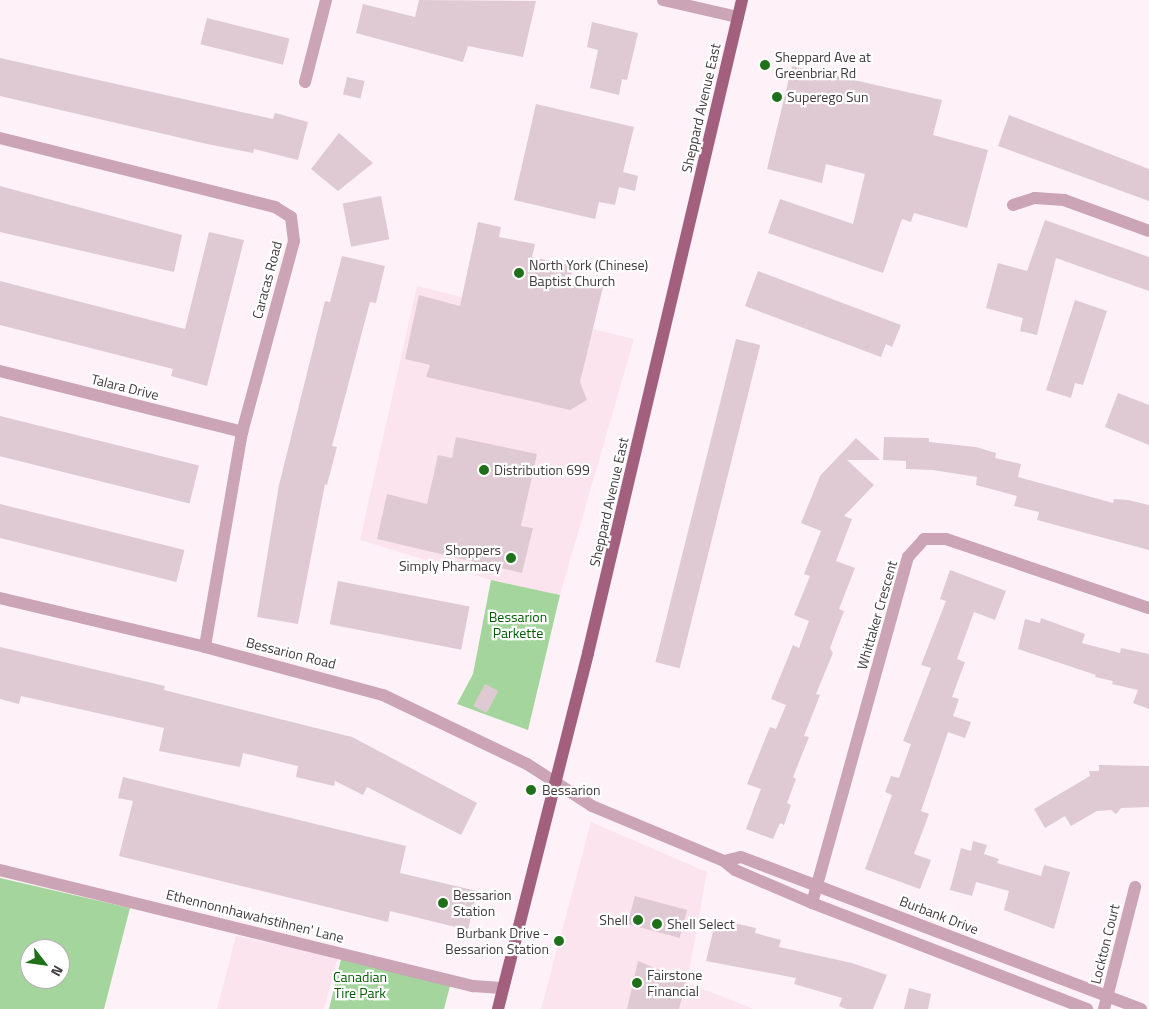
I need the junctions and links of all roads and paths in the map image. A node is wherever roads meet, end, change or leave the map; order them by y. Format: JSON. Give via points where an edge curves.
{"nodes":[{"id":1,"x":326,"y":0,"type":"edge"},
{"id":2,"x":663,"y":0,"type":"edge"},
{"id":3,"x":742,"y":0,"type":"edge"},
{"id":4,"x":738,"y":17,"type":"junction"},
{"id":5,"x":304,"y":82,"type":"dead end"},
{"id":6,"x":0,"y":138,"type":"edge"},
{"id":7,"x":1013,"y":205,"type":"dead end"},
{"id":8,"x":1149,"y":231,"type":"edge"},
{"id":9,"x":0,"y":371,"type":"edge"},
{"id":10,"x":242,"y":432,"type":"junction"},
{"id":11,"x":0,"y":598,"type":"edge"},
{"id":12,"x":1149,"y":608,"type":"edge"},
{"id":13,"x":205,"y":647,"type":"junction"},
{"id":14,"x":556,"y":784,"type":"junction"},
{"id":15,"x":724,"y":861,"type":"junction"},
{"id":16,"x":0,"y":870,"type":"edge"},
{"id":17,"x":817,"y":885,"type":"junction"},
{"id":18,"x":1135,"y":887,"type":"dead end"},
{"id":19,"x":812,"y":903,"type":"junction"},
{"id":20,"x":502,"y":988,"type":"junction"},
{"id":21,"x":1106,"y":1003,"type":"edge"},
{"id":22,"x":498,"y":1009,"type":"edge"},
{"id":23,"x":1087,"y":1009,"type":"edge"},
{"id":24,"x":1141,"y":1009,"type":"edge"}],
"edges":[{"from":1,"to":5,"type":"street"},
{"from":2,"to":4,"type":"street"},
{"from":3,"to":4,"type":"main road","name":"Sheppard Avenue East"},
{"from":4,"to":14,"type":"main road","name":"Sheppard Avenue East"},
{"from":6,"to":10,"type":"street","name":"Caracas Road","via":[[275,207],[292,217],[294,241]]},
{"from":7,"to":8,"type":"street","via":[[1035,198],[1064,200]]},
{"from":9,"to":10,"type":"street","name":"Talara Drive"},
{"from":10,"to":13,"type":"street","name":"Caracas Road"},
{"from":11,"to":13,"type":"street","name":"Bessarion Road"},
{"from":12,"to":17,"type":"street","name":"Whittaker Crescent","via":[[946,539],[924,539],[908,557]]},
{"from":13,"to":14,"type":"street","name":"Bessarion Road","via":[[383,695],[527,764]]},
{"from":14,"to":15,"type":"street","name":"Burbank Drive","via":[[592,806]]},
{"from":14,"to":20,"type":"main road","name":"Sheppard Avenue East"},
{"from":15,"to":17,"type":"street","name":"Burbank Drive","via":[[741,857]]},
{"from":15,"to":19,"type":"street","name":"Burbank Drive","via":[[735,870]]},
{"from":16,"to":20,"type":"street","name":"Ethennonnhawahstihnen' Lane","via":[[474,986]]},
{"from":17,"to":19,"type":"street","name":"Whittaker Crescent"},
{"from":17,"to":21,"type":"street","name":"Burbank Drive"},
{"from":18,"to":21,"type":"street","name":"Lockton Court"},
{"from":19,"to":23,"type":"street","name":"Burbank Drive"},
{"from":20,"to":22,"type":"main road","name":"Sheppard Avenue East"},
{"from":21,"to":24,"type":"street","name":"Burbank Drive"}]}
